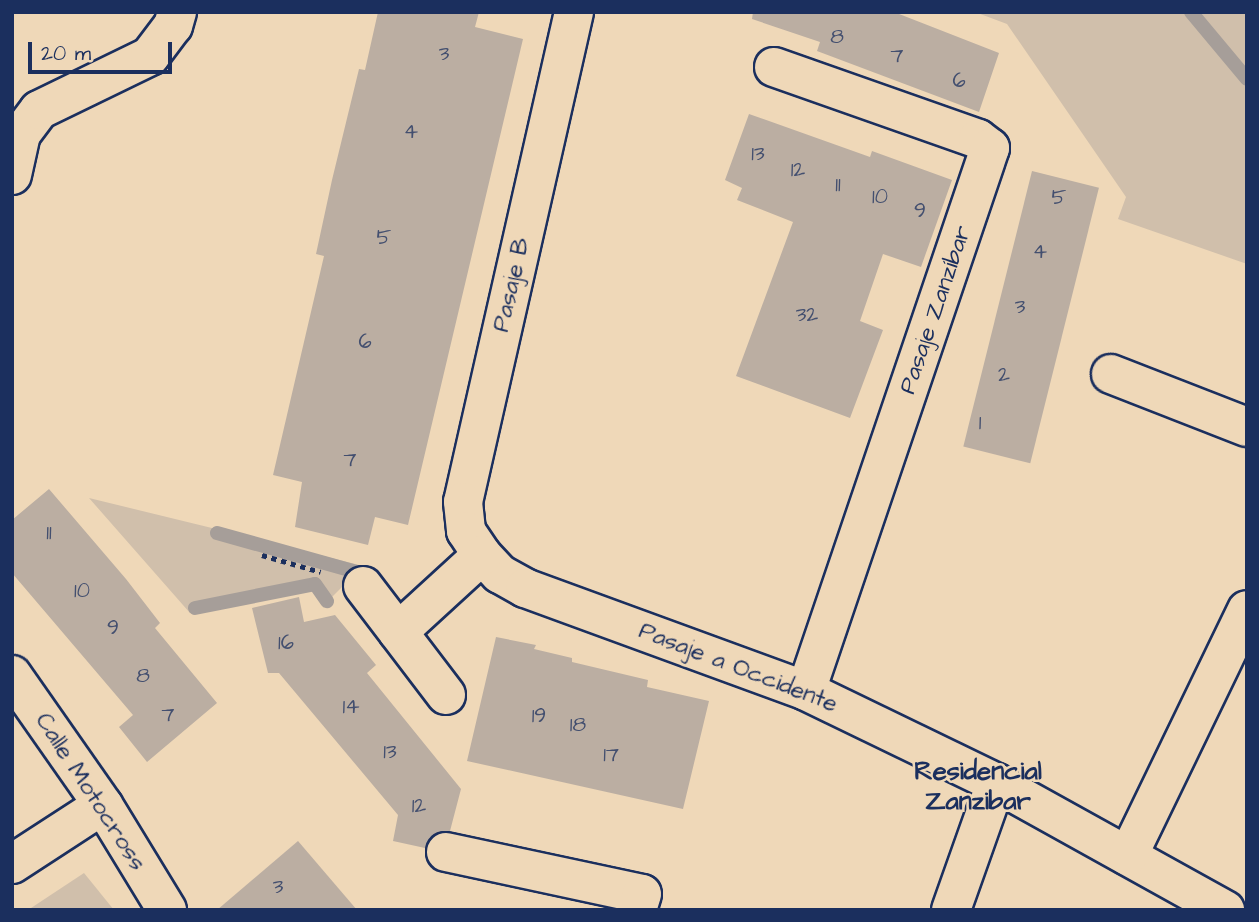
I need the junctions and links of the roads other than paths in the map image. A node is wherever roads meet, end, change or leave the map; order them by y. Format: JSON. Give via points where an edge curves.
{"nodes":[{"id":1,"x":177,"y":12,"type":"edge"},
{"id":2,"x":574,"y":12,"type":"edge"},
{"id":3,"x":774,"y":67,"type":"dead end"},
{"id":4,"x":12,"y":175,"type":"edge"},
{"id":5,"x":1111,"y":374,"type":"dead end"},
{"id":6,"x":1247,"y":427,"type":"edge"},
{"id":7,"x":482,"y":555,"type":"junction"},
{"id":8,"x":363,"y":586,"type":"dead end"},
{"id":9,"x":1247,"y":610,"type":"edge"},
{"id":10,"x":398,"y":632,"type":"junction"},
{"id":11,"x":12,"y":675,"type":"edge"},
{"id":12,"x":806,"y":691,"type":"junction"},
{"id":13,"x":446,"y":695,"type":"dead end"},
{"id":14,"x":996,"y":783,"type":"junction"},
{"id":15,"x":103,"y":805,"type":"junction"},
{"id":16,"x":446,"y":852,"type":"dead end"},
{"id":17,"x":1128,"y":856,"type":"junction"},
{"id":18,"x":12,"y":864,"type":"edge"},
{"id":19,"x":167,"y":910,"type":"edge"},
{"id":20,"x":637,"y":910,"type":"edge"},
{"id":21,"x":951,"y":910,"type":"edge"},
{"id":22,"x":1225,"y":910,"type":"edge"}],
"edges":[{"from":1,"to":4,"type":"street","via":[[173,26],[150,56],[38,110],[22,134]]},
{"from":2,"to":7,"type":"street","name":"Pasaje B","via":[[463,502],[466,531]]},
{"from":3,"to":12,"type":"street","name":"Pasaje Zanzíbar","via":[[978,139],[990,148]]},
{"from":5,"to":6,"type":"street"},
{"from":7,"to":10,"type":"street"},
{"from":7,"to":12,"type":"street","name":"Pasaje a Occidente","via":[[499,574],[525,588]]},
{"from":8,"to":10,"type":"street"},
{"from":9,"to":17,"type":"street"},
{"from":10,"to":13,"type":"street"},
{"from":11,"to":15,"type":"street","name":"Calle Motocross"},
{"from":12,"to":14,"type":"street","name":"Pasaje a Occidente"},
{"from":14,"to":17,"type":"street","name":"Pasaje a Occidente"},
{"from":14,"to":21,"type":"street"},
{"from":15,"to":18,"type":"street"},
{"from":15,"to":19,"type":"street","name":"Calle Motocross"},
{"from":16,"to":20,"type":"street","via":[[642,894]]},
{"from":17,"to":22,"type":"street","name":"Pasaje a Occidente"}]}
